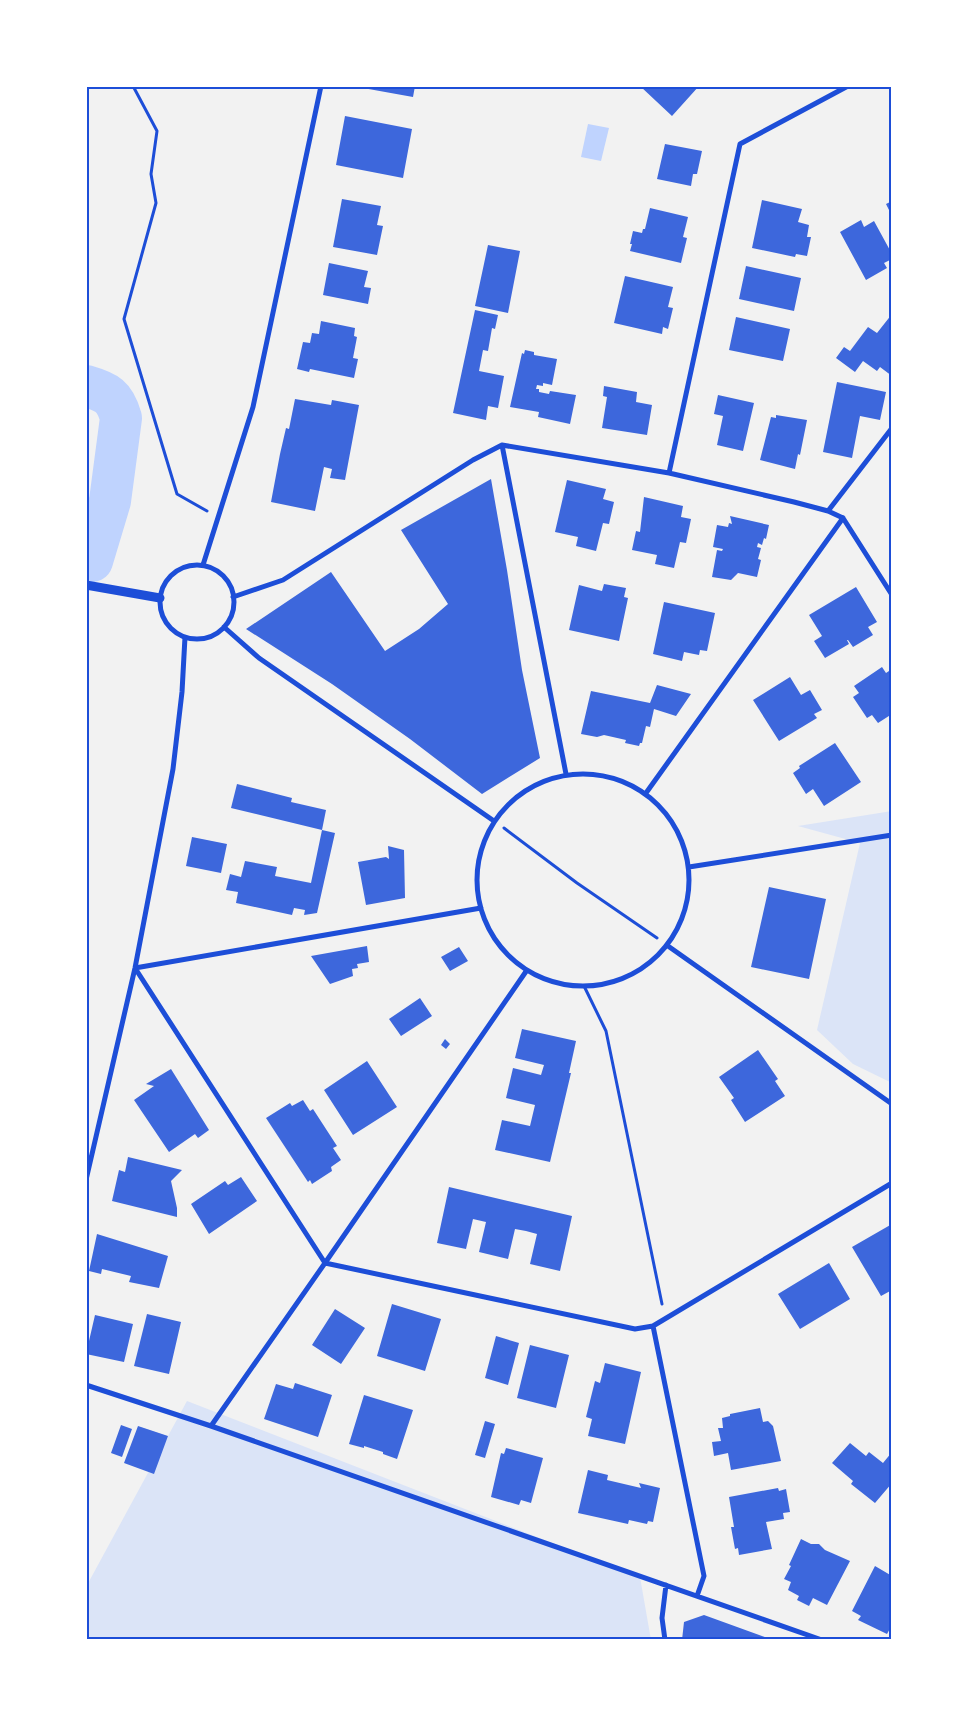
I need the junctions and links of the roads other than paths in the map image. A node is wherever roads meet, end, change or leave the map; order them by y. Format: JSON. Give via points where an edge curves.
{"nodes":[{"id":1,"x":321,"y":86,"type":"edge"},
{"id":2,"x":848,"y":86,"type":"edge"},
{"id":3,"x":892,"y":428,"type":"edge"},
{"id":4,"x":502,"y":445,"type":"junction"},
{"id":5,"x":669,"y":473,"type":"junction"},
{"id":6,"x":828,"y":511,"type":"junction"},
{"id":7,"x":843,"y":518,"type":"junction"},
{"id":8,"x":203,"y":565,"type":"junction"},
{"id":9,"x":86,"y":585,"type":"edge"},
{"id":10,"x":892,"y":595,"type":"edge"},
{"id":11,"x":233,"y":597,"type":"junction"},
{"id":12,"x":160,"y":598,"type":"junction"},
{"id":13,"x":224,"y":627,"type":"junction"},
{"id":14,"x":185,"y":637,"type":"junction"},
{"id":15,"x":566,"y":774,"type":"junction"},
{"id":16,"x":646,"y":793,"type":"junction"},
{"id":17,"x":494,"y":821,"type":"junction"},
{"id":18,"x":892,"y":835,"type":"edge"},
{"id":19,"x":689,"y":867,"type":"junction"},
{"id":20,"x":481,"y":908,"type":"junction"},
{"id":21,"x":668,"y":946,"type":"junction"},
{"id":22,"x":136,"y":968,"type":"junction"},
{"id":23,"x":527,"y":970,"type":"junction"},
{"id":24,"x":892,"y":1104,"type":"edge"},
{"id":25,"x":86,"y":1180,"type":"edge"},
{"id":26,"x":892,"y":1183,"type":"edge"},
{"id":27,"x":325,"y":1263,"type":"junction"},
{"id":28,"x":653,"y":1326,"type":"junction"},
{"id":29,"x":86,"y":1385,"type":"edge"},
{"id":30,"x":211,"y":1426,"type":"junction"},
{"id":31,"x":666,"y":1585,"type":"junction"},
{"id":32,"x":697,"y":1596,"type":"junction"},
{"id":33,"x":665,"y":1640,"type":"edge"},
{"id":34,"x":822,"y":1640,"type":"edge"}],
"edges":[{"from":1,"to":8,"type":"street","via":[[253,407]]},
{"from":2,"to":5,"type":"street","via":[[740,144]]},
{"from":3,"to":6,"type":"street"},
{"from":4,"to":5,"type":"street"},
{"from":4,"to":11,"type":"street","via":[[283,580]]},
{"from":4,"to":15,"type":"street"},
{"from":5,"to":6,"type":"street"},
{"from":6,"to":7,"type":"street"},
{"from":7,"to":10,"type":"street"},
{"from":7,"to":16,"type":"street"},
{"from":8,"to":11,"type":"street","via":[[224,576]]},
{"from":8,"to":12,"type":"street","via":[[191,565],[170,576]]},
{"from":9,"to":12,"type":"street"},
{"from":11,"to":13,"type":"street","via":[[231,613]]},
{"from":12,"to":14,"type":"street","via":[[165,622]]},
{"from":13,"to":14,"type":"street","via":[[206,637]]},
{"from":13,"to":17,"type":"street","via":[[259,658]]},
{"from":14,"to":22,"type":"street","via":[[173,769]]},
{"from":15,"to":16,"type":"street","via":[[595,774]]},
{"from":15,"to":17,"type":"street","via":[[538,783],[513,799]]},
{"from":16,"to":19,"type":"street","via":[[668,816],[682,840]]},
{"from":17,"to":20,"type":"street","via":[[481,849],[476,880]]},
{"from":18,"to":19,"type":"street"},
{"from":19,"to":21,"type":"street","via":[[689,897]]},
{"from":20,"to":22,"type":"street"},
{"from":20,"to":23,"type":"street","via":[[492,934],[507,954]]},
{"from":21,"to":23,"type":"street","via":[[642,969],[614,981],[584,986],[554,982]]},
{"from":21,"to":24,"type":"street"},
{"from":22,"to":25,"type":"street"},
{"from":22,"to":27,"type":"street"},
{"from":23,"to":27,"type":"street"},
{"from":26,"to":28,"type":"street"},
{"from":27,"to":28,"type":"street","via":[[635,1329]]},
{"from":27,"to":30,"type":"street"},
{"from":28,"to":32,"type":"street","via":[[704,1576]]},
{"from":29,"to":30,"type":"street"},
{"from":30,"to":31,"type":"street"},
{"from":31,"to":32,"type":"street"},
{"from":31,"to":33,"type":"street","via":[[662,1618]]},
{"from":32,"to":34,"type":"street"}]}
